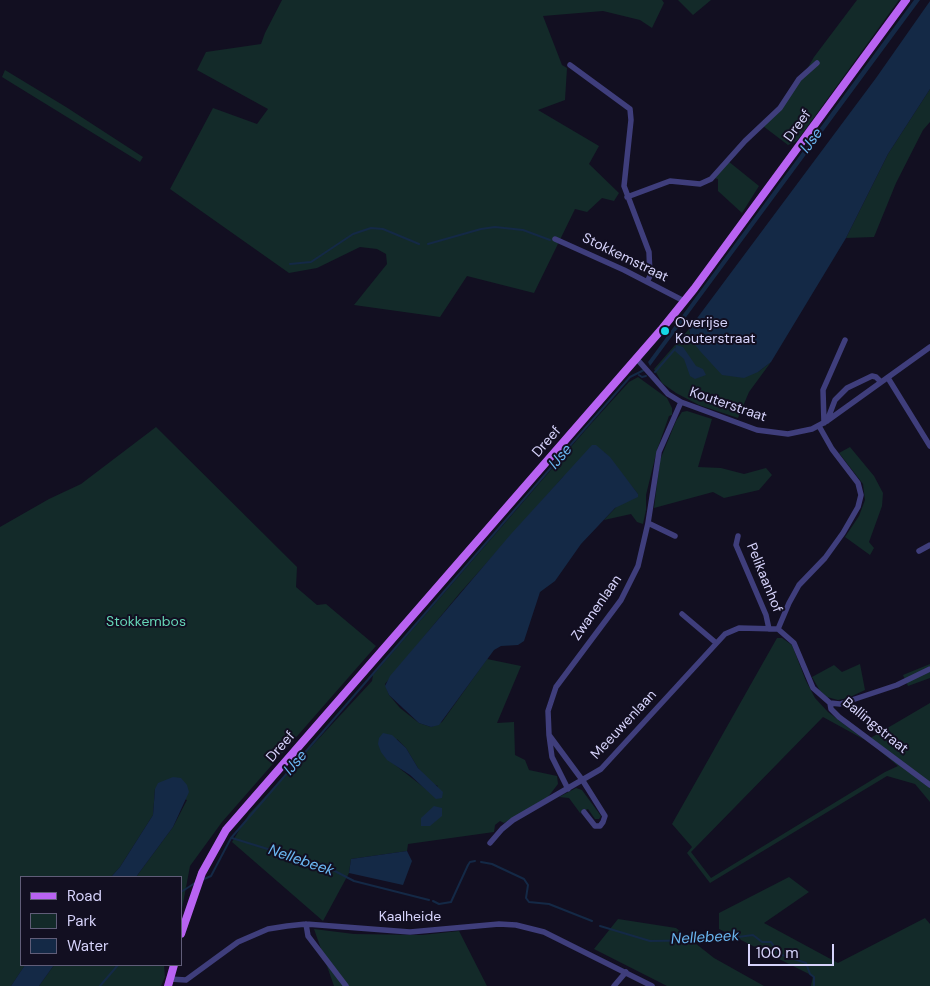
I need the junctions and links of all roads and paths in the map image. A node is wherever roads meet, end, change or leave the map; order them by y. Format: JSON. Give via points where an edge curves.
{"nodes":[{"id":1,"x":906,"y":0,"type":"edge"},
{"id":2,"x":817,"y":62,"type":"dead end"},
{"id":3,"x":570,"y":65,"type":"dead end"},
{"id":4,"x":627,"y":197,"type":"junction"},
{"id":5,"x":555,"y":239,"type":"dead end"},
{"id":6,"x":647,"y":282,"type":"junction"},
{"id":7,"x":684,"y":300,"type":"junction"},
{"id":8,"x":845,"y":340,"type":"dead end"},
{"id":9,"x":930,"y":347,"type":"edge"},
{"id":10,"x":636,"y":358,"type":"junction"},
{"id":11,"x":888,"y":378,"type":"junction"},
{"id":12,"x":881,"y":382,"type":"junction"},
{"id":13,"x":681,"y":402,"type":"junction"},
{"id":14,"x":823,"y":423,"type":"junction"},
{"id":15,"x":930,"y":445,"type":"edge"},
{"id":16,"x":648,"y":523,"type":"junction"},
{"id":17,"x":675,"y":536,"type":"dead end"},
{"id":18,"x":738,"y":536,"type":"dead end"},
{"id":19,"x":930,"y":545,"type":"edge"},
{"id":20,"x":919,"y":551,"type":"dead end"},
{"id":21,"x":682,"y":614,"type":"dead end"},
{"id":22,"x":769,"y":629,"type":"junction"},
{"id":23,"x":778,"y":629,"type":"junction"},
{"id":24,"x":715,"y":642,"type":"junction"},
{"id":25,"x":930,"y":669,"type":"edge"},
{"id":26,"x":830,"y":703,"type":"junction"},
{"id":27,"x":549,"y":735,"type":"junction"},
{"id":28,"x":583,"y":781,"type":"junction"},
{"id":29,"x":930,"y":785,"type":"edge"},
{"id":30,"x":568,"y":789,"type":"junction"},
{"id":31,"x":584,"y":812,"type":"dead end"},
{"id":32,"x":490,"y":843,"type":"dead end"},
{"id":33,"x":306,"y":924,"type":"junction"},
{"id":34,"x":182,"y":931,"type":"edge"},
{"id":35,"x":174,"y":966,"type":"edge"},
{"id":36,"x":626,"y":972,"type":"junction"},
{"id":37,"x":169,"y":983,"type":"edge"},
{"id":38,"x":346,"y":986,"type":"edge"},
{"id":39,"x":614,"y":986,"type":"edge"},
{"id":40,"x":652,"y":986,"type":"edge"}],
"edges":[{"from":1,"to":7,"type":"main road","name":"Dreef"},
{"from":2,"to":4,"type":"street","via":[[799,79],[780,108],[711,179],[700,184],[670,181]]},
{"from":3,"to":4,"type":"street","via":[[630,109],[624,186]]},
{"from":4,"to":6,"type":"street","via":[[649,252],[650,276]]},
{"from":5,"to":6,"type":"street","name":"Stokkemstraat"},
{"from":6,"to":7,"type":"street","name":"Stokkemstraat"},
{"from":7,"to":10,"type":"main road","name":"Dreef"},
{"from":8,"to":14,"type":"street","via":[[823,390]]},
{"from":9,"to":11,"type":"street","name":"Kouterstraat"},
{"from":10,"to":13,"type":"street","name":"Kouterstraat","via":[[668,394]]},
{"from":10,"to":34,"type":"main road","name":"Dreef","via":[[246,806],[217,844],[202,873]]},
{"from":11,"to":12,"type":"street","name":"Kouterstraat"},
{"from":11,"to":15,"type":"street"},
{"from":12,"to":14,"type":"street","name":"Kouterstraat"},
{"from":12,"to":14,"type":"street","name":"Kouterstraat","via":[[872,376],[847,388],[835,400]]},
{"from":13,"to":14,"type":"street","name":"Kouterstraat","via":[[773,433],[795,433]]},
{"from":13,"to":16,"type":"street","name":"Zwanenlaan","via":[[659,452]]},
{"from":14,"to":23,"type":"street","via":[[832,449],[858,483],[861,495],[858,507],[825,558],[799,585]]},
{"from":16,"to":17,"type":"street"},
{"from":16,"to":27,"type":"street","name":"Zwanenlaan","via":[[638,566],[621,600],[556,687],[548,711]]},
{"from":18,"to":22,"type":"street","name":"Pelikaanhof","via":[[736,545]]},
{"from":19,"to":20,"type":"street"},
{"from":21,"to":24,"type":"street"},
{"from":22,"to":23,"type":"street","name":"Meeuwenlaan"},
{"from":22,"to":24,"type":"street","name":"Meeuwenlaan","via":[[739,628]]},
{"from":23,"to":26,"type":"street","name":"Ballingstraat","via":[[794,643],[813,688]]},
{"from":24,"to":28,"type":"street","name":"Meeuwenlaan","via":[[613,757]]},
{"from":25,"to":26,"type":"street","via":[[840,704]]},
{"from":26,"to":29,"type":"street","name":"Ballingstraat","via":[[831,710],[839,717]]},
{"from":27,"to":28,"type":"street"},
{"from":27,"to":30,"type":"street","name":"Zwanenlaan","via":[[552,757]]},
{"from":28,"to":30,"type":"street","name":"Meeuwenlaan"},
{"from":28,"to":31,"type":"street","via":[[605,816],[603,822],[595,826]]},
{"from":30,"to":32,"type":"street","name":"Meeuwenlaan","via":[[513,820]]},
{"from":33,"to":36,"type":"street","name":"Kaalheide","via":[[410,932],[516,925],[544,932]]},
{"from":33,"to":37,"type":"street","name":"Kaalheide","via":[[268,929],[252,935],[218,955],[186,980]]},
{"from":33,"to":38,"type":"street","via":[[308,936]]},
{"from":35,"to":37,"type":"main road"},
{"from":36,"to":39,"type":"street"},
{"from":36,"to":40,"type":"street","name":"Kaalheide"}]}
